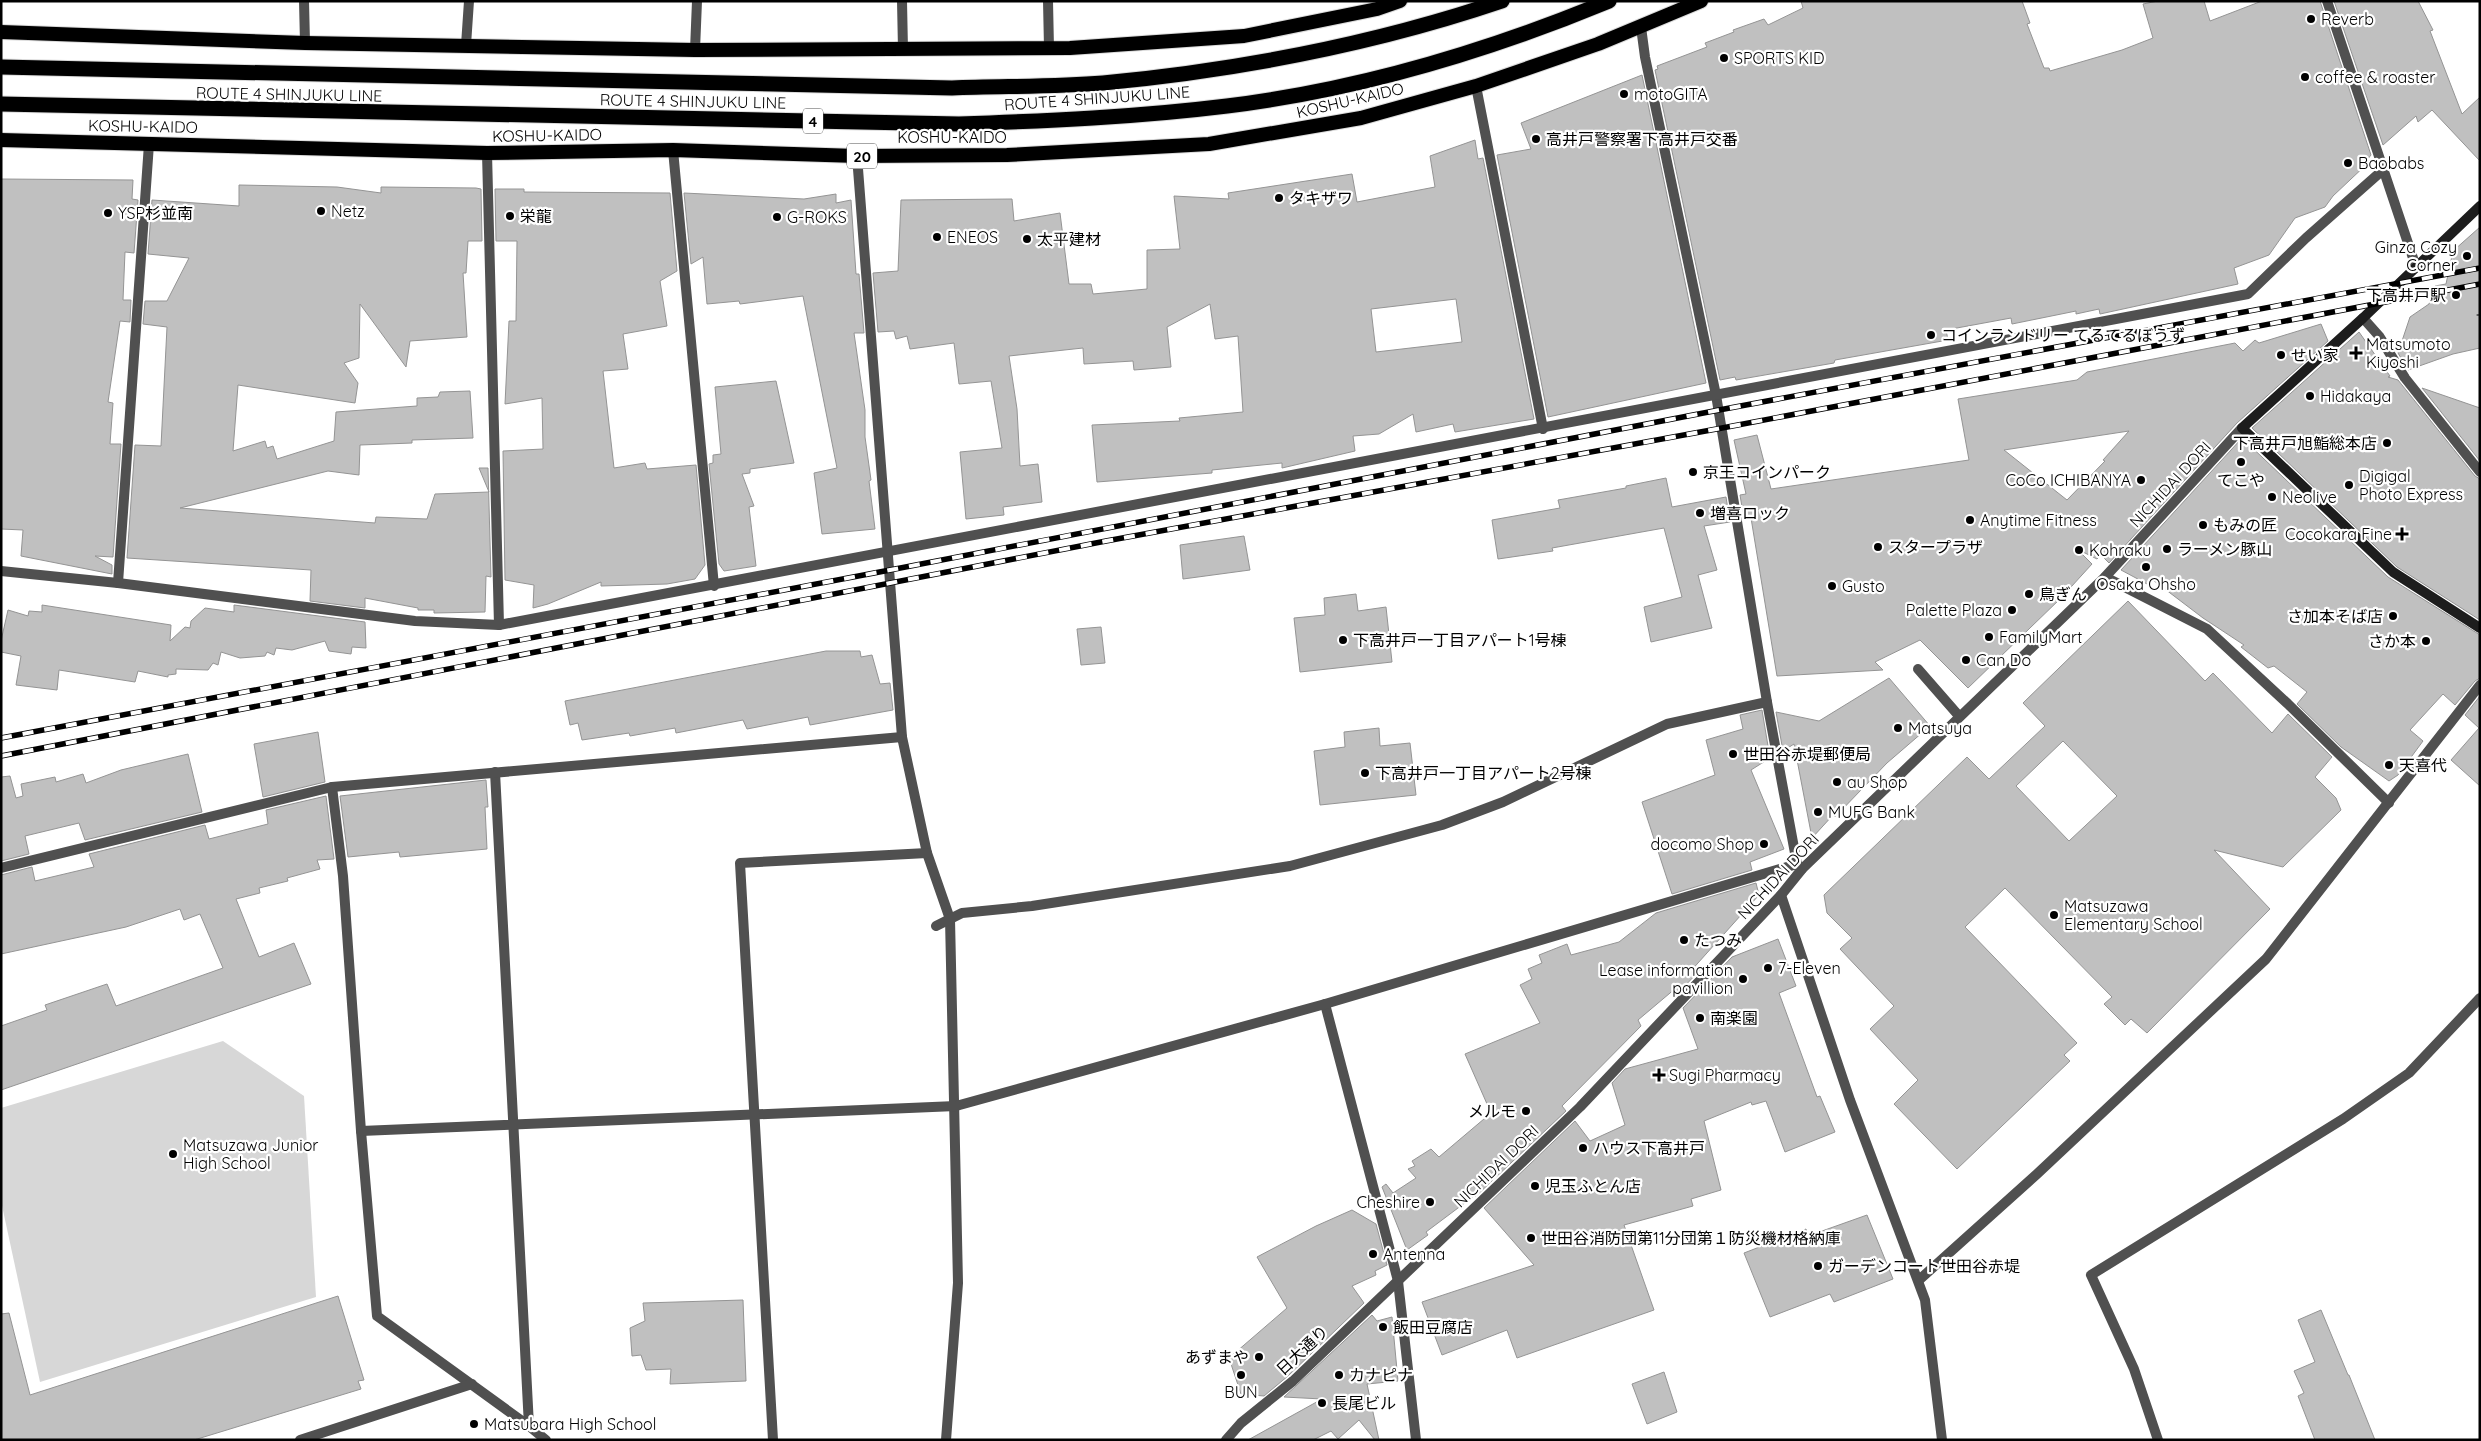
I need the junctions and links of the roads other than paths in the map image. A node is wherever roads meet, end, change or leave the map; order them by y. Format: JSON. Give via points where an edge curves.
{"nodes":[{"id":1,"x":304,"y":1,"type":"edge"},
{"id":2,"x":469,"y":1,"type":"edge"},
{"id":3,"x":697,"y":1,"type":"edge"},
{"id":4,"x":902,"y":1,"type":"edge"},
{"id":5,"x":1048,"y":1,"type":"edge"},
{"id":6,"x":1400,"y":1,"type":"edge"},
{"id":7,"x":1502,"y":1,"type":"edge"},
{"id":8,"x":1609,"y":1,"type":"edge"},
{"id":9,"x":1701,"y":1,"type":"edge"},
{"id":10,"x":2327,"y":1,"type":"edge"},
{"id":11,"x":1641,"y":27,"type":"junction"},
{"id":12,"x":1,"y":32,"type":"edge"},
{"id":13,"x":305,"y":43,"type":"junction"},
{"id":14,"x":466,"y":45,"type":"junction"},
{"id":15,"x":1049,"y":48,"type":"junction"},
{"id":16,"x":695,"y":50,"type":"junction"},
{"id":17,"x":902,"y":50,"type":"junction"},
{"id":18,"x":1,"y":67,"type":"edge"},
{"id":19,"x":1476,"y":86,"type":"junction"},
{"id":20,"x":1,"y":104,"type":"edge"},
{"id":21,"x":1,"y":140,"type":"edge"},
{"id":22,"x":149,"y":144,"type":"junction"},
{"id":23,"x":673,"y":150,"type":"junction"},
{"id":24,"x":487,"y":153,"type":"junction"},
{"id":25,"x":858,"y":156,"type":"junction"},
{"id":26,"x":2384,"y":169,"type":"junction"},
{"id":27,"x":2480,"y":206,"type":"edge"},
{"id":28,"x":2416,"y":267,"type":"junction"},
{"id":29,"x":2363,"y":318,"type":"junction"},
{"id":30,"x":1716,"y":394,"type":"junction"},
{"id":31,"x":2242,"y":428,"type":"junction"},
{"id":32,"x":1543,"y":429,"type":"junction"},
{"id":33,"x":2480,"y":472,"type":"edge"},
{"id":34,"x":889,"y":551,"type":"junction"},
{"id":35,"x":1,"y":571,"type":"edge"},
{"id":36,"x":2105,"y":577,"type":"junction"},
{"id":37,"x":118,"y":583,"type":"junction"},
{"id":38,"x":714,"y":586,"type":"junction"},
{"id":39,"x":499,"y":625,"type":"junction"},
{"id":40,"x":2480,"y":628,"type":"edge"},
{"id":41,"x":1918,"y":669,"type":"dead end"},
{"id":42,"x":2480,"y":685,"type":"edge"},
{"id":43,"x":1767,"y":702,"type":"junction"},
{"id":44,"x":1960,"y":716,"type":"junction"},
{"id":45,"x":902,"y":737,"type":"junction"},
{"id":46,"x":495,"y":772,"type":"junction"},
{"id":47,"x":332,"y":786,"type":"junction"},
{"id":48,"x":2389,"y":803,"type":"junction"},
{"id":49,"x":927,"y":853,"type":"junction"},
{"id":50,"x":1799,"y":867,"type":"junction"},
{"id":51,"x":1,"y":868,"type":"edge"},
{"id":52,"x":1781,"y":895,"type":"junction"},
{"id":53,"x":950,"y":919,"type":"junction"},
{"id":54,"x":936,"y":926,"type":"dead end"},
{"id":55,"x":2480,"y":998,"type":"edge"},
{"id":56,"x":1325,"y":1004,"type":"junction"},
{"id":57,"x":956,"y":1106,"type":"junction"},
{"id":58,"x":754,"y":1114,"type":"junction"},
{"id":59,"x":515,"y":1124,"type":"junction"},
{"id":60,"x":361,"y":1131,"type":"junction"},
{"id":61,"x":1919,"y":1280,"type":"junction"},
{"id":62,"x":1398,"y":1281,"type":"junction"},
{"id":63,"x":472,"y":1384,"type":"junction"},
{"id":64,"x":529,"y":1426,"type":"junction"},
{"id":65,"x":300,"y":1440,"type":"edge"},
{"id":66,"x":546,"y":1440,"type":"edge"},
{"id":67,"x":772,"y":1440,"type":"edge"},
{"id":68,"x":946,"y":1440,"type":"edge"},
{"id":69,"x":1226,"y":1440,"type":"edge"},
{"id":70,"x":1416,"y":1440,"type":"edge"},
{"id":71,"x":1942,"y":1440,"type":"edge"},
{"id":72,"x":2158,"y":1440,"type":"edge"}],
"edges":[{"from":1,"to":13,"type":"street"},
{"from":2,"to":14,"type":"street"},
{"from":3,"to":16,"type":"street"},
{"from":4,"to":17,"type":"street"},
{"from":5,"to":15,"type":"street"},
{"from":6,"to":15,"type":"highway","via":[[1377,9],[1244,36]]},
{"from":7,"to":18,"type":"highway","name":"ROUTE 4 SHINJUKU LINE","number":"4","via":[[1338,48],[1221,70],[1101,83],[952,88]]},
{"from":8,"to":20,"type":"highway","name":"ROUTE 4 SHINJUKU LINE","number":"4","via":[[1464,53],[1344,85],[1228,106],[1103,119],[959,124]]},
{"from":9,"to":11,"type":"highway","name":"KOSHU-KAIDO","number":"20"},
{"from":10,"to":26,"type":"street"},
{"from":11,"to":19,"type":"highway","name":"KOSHU-KAIDO","number":"20"},
{"from":11,"to":30,"type":"street"},
{"from":12,"to":13,"type":"highway"},
{"from":13,"to":14,"type":"highway"},
{"from":14,"to":16,"type":"highway"},
{"from":15,"to":17,"type":"highway"},
{"from":16,"to":17,"type":"highway"},
{"from":19,"to":25,"type":"highway","name":"KOSHU-KAIDO","number":"20","via":[[1361,118],[1209,144],[1007,155]]},
{"from":19,"to":32,"type":"street"},
{"from":21,"to":22,"type":"highway","name":"KOSHU-KAIDO","number":"20"},
{"from":22,"to":24,"type":"highway","name":"KOSHU-KAIDO","number":"20"},
{"from":22,"to":37,"type":"street"},
{"from":23,"to":24,"type":"highway","name":"KOSHU-KAIDO","number":"20"},
{"from":23,"to":25,"type":"highway","name":"KOSHU-KAIDO","number":"20"},
{"from":23,"to":38,"type":"street"},
{"from":24,"to":39,"type":"street"},
{"from":25,"to":34,"type":"street"},
{"from":26,"to":28,"type":"street"},
{"from":26,"to":30,"type":"street","via":[[2248,294]]},
{"from":27,"to":28,"type":"main road"},
{"from":28,"to":29,"type":"main road"},
{"from":29,"to":31,"type":"main road"},
{"from":29,"to":33,"type":"street","via":[[2380,336],[2406,378]]},
{"from":30,"to":32,"type":"street"},
{"from":30,"to":43,"type":"street"},
{"from":31,"to":36,"type":"street","name":"NICHIDAI DORI"},
{"from":31,"to":40,"type":"main road","via":[[2393,572]]},
{"from":32,"to":34,"type":"street"},
{"from":34,"to":38,"type":"street"},
{"from":34,"to":45,"type":"street"},
{"from":35,"to":37,"type":"street"},
{"from":36,"to":44,"type":"street","name":"NICHIDAI DORI"},
{"from":36,"to":48,"type":"street","via":[[2208,629]]},
{"from":37,"to":39,"type":"street","via":[[415,621]]},
{"from":38,"to":39,"type":"street"},
{"from":41,"to":44,"type":"street"},
{"from":42,"to":48,"type":"street"},
{"from":43,"to":50,"type":"street"},
{"from":43,"to":53,"type":"street","via":[[1667,724],[1503,802],[1442,825],[1309,861],[1032,906],[962,913]]},
{"from":44,"to":50,"type":"street","name":"NICHIDAI DORI"},
{"from":45,"to":46,"type":"street"},
{"from":45,"to":49,"type":"street"},
{"from":46,"to":47,"type":"street"},
{"from":46,"to":59,"type":"street"},
{"from":47,"to":51,"type":"street"},
{"from":47,"to":60,"type":"street","via":[[343,876]]},
{"from":48,"to":61,"type":"street","via":[[2266,959]]},
{"from":49,"to":53,"type":"street"},
{"from":49,"to":58,"type":"street","via":[[740,863]]},
{"from":50,"to":52,"type":"street","name":"NICHIDAI DORI"},
{"from":50,"to":56,"type":"street"},
{"from":52,"to":61,"type":"street","via":[[1850,1100]]},
{"from":52,"to":62,"type":"street","name":"NICHIDAI DORI","via":[[1580,1107]]},
{"from":53,"to":54,"type":"street"},
{"from":53,"to":57,"type":"street"},
{"from":55,"to":72,"type":"street","via":[[2409,1074],[2343,1119],[2091,1275],[2134,1369]]},
{"from":56,"to":57,"type":"street"},
{"from":56,"to":62,"type":"street"},
{"from":57,"to":58,"type":"street"},
{"from":57,"to":68,"type":"street","via":[[958,1283]]},
{"from":58,"to":59,"type":"street"},
{"from":58,"to":67,"type":"street"},
{"from":59,"to":60,"type":"street"},
{"from":59,"to":64,"type":"street"},
{"from":60,"to":63,"type":"street","via":[[377,1316]]},
{"from":61,"to":71,"type":"street","via":[[1925,1300]]},
{"from":62,"to":69,"type":"street","name":"日大通り"},
{"from":62,"to":70,"type":"street"},
{"from":63,"to":64,"type":"street"},
{"from":63,"to":65,"type":"street"},
{"from":64,"to":66,"type":"street"}]}
